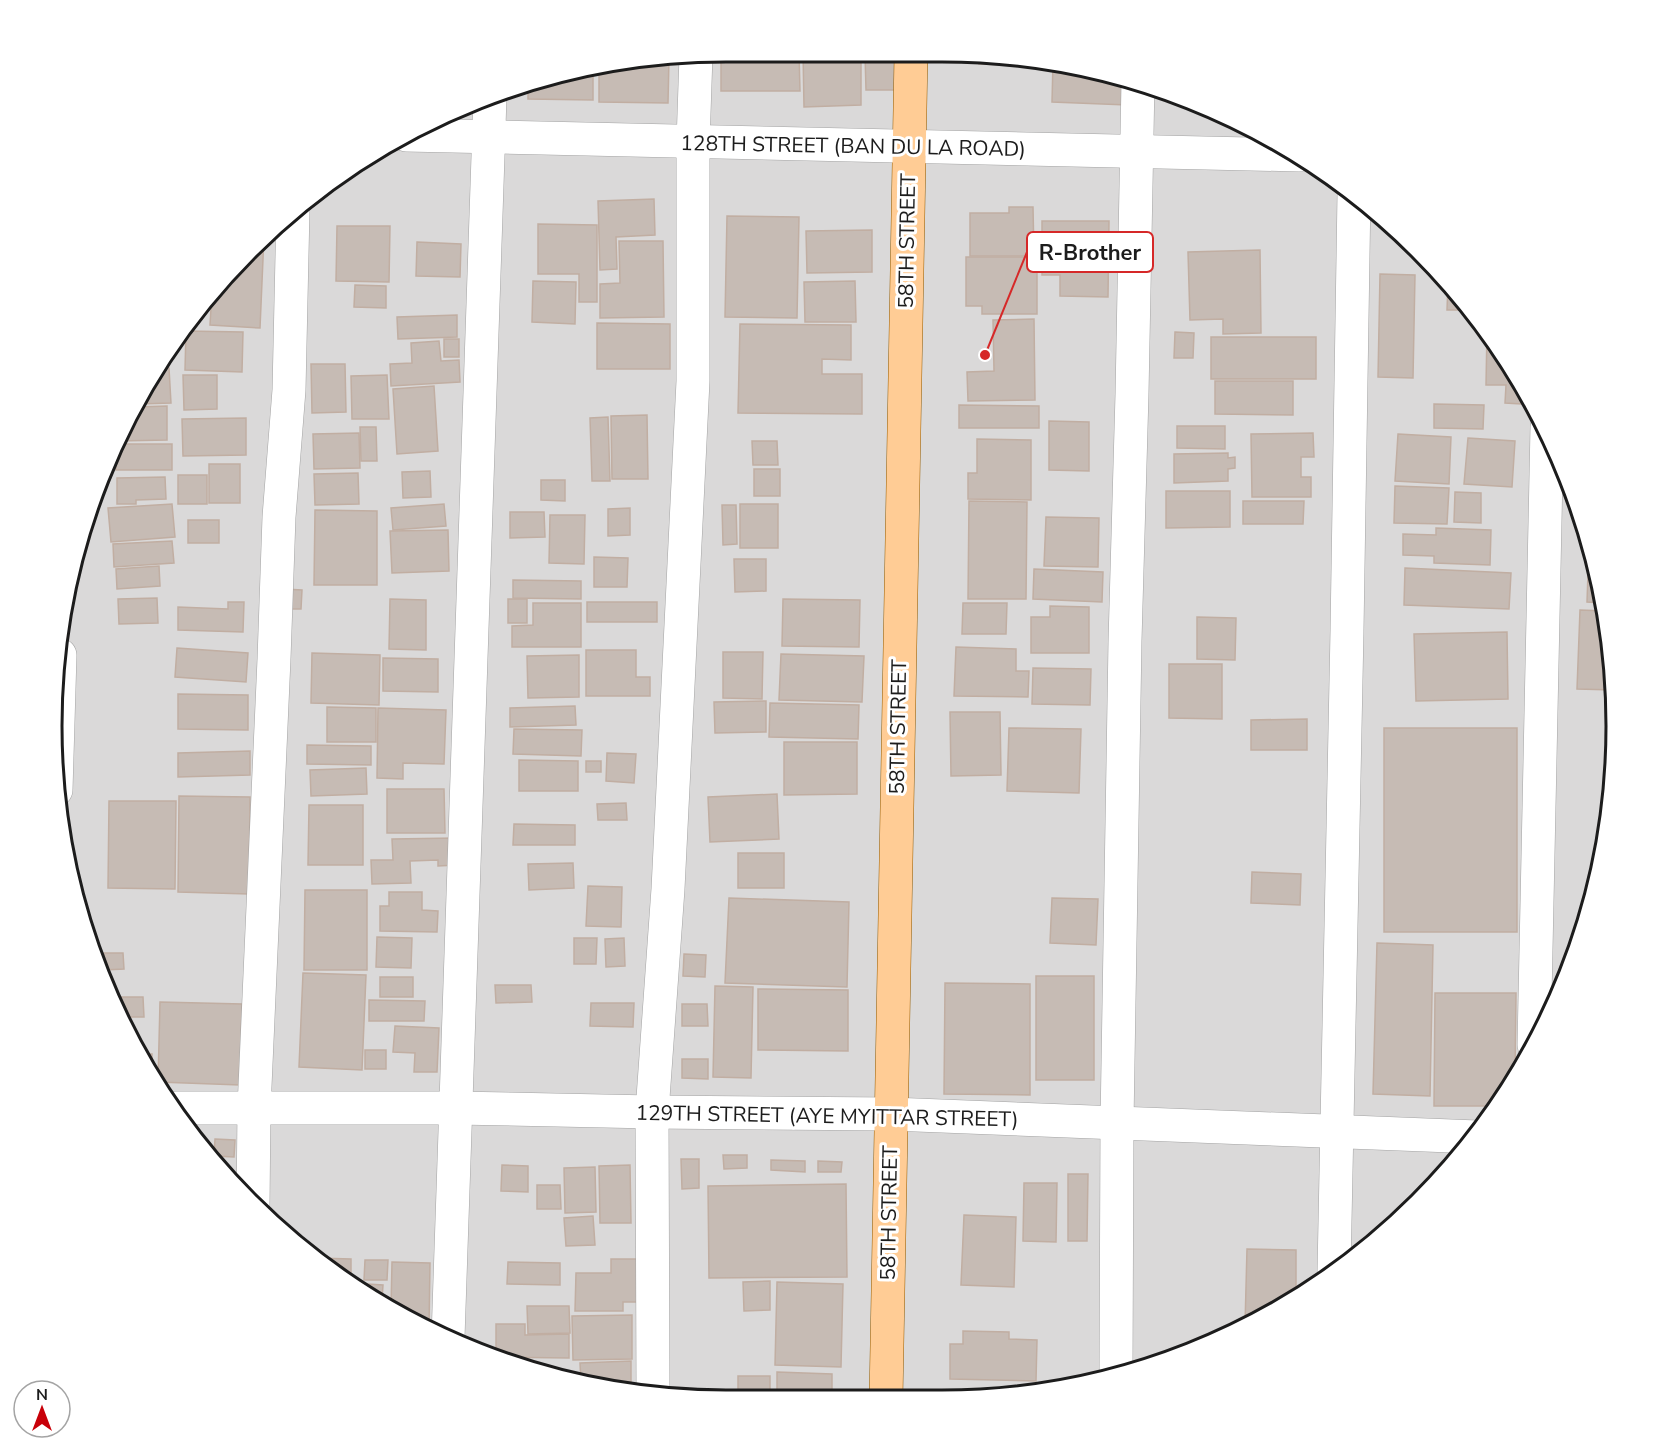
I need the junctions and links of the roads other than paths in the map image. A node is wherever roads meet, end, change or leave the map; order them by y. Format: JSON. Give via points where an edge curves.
{"nodes":[{"id":1,"x":911,"y":62,"type":"edge"},
{"id":2,"x":696,"y":63,"type":"edge"},
{"id":3,"x":1138,"y":91,"type":"edge"},
{"id":4,"x":490,"y":105,"type":"edge"},
{"id":5,"x":422,"y":135,"type":"edge"},
{"id":6,"x":488,"y":136,"type":"junction"},
{"id":7,"x":693,"y":142,"type":"junction"},
{"id":8,"x":909,"y":146,"type":"junction"},
{"id":9,"x":1136,"y":152,"type":"junction"},
{"id":10,"x":1282,"y":155,"type":"edge"},
{"id":11,"x":1354,"y":205,"type":"edge"},
{"id":12,"x":293,"y":222,"type":"edge"},
{"id":13,"x":1547,"y":450,"type":"edge"},
{"id":14,"x":1534,"y":1026,"type":"edge"},
{"id":15,"x":183,"y":1108,"type":"edge"},
{"id":16,"x":455,"y":1108,"type":"junction"},
{"id":17,"x":254,"y":1109,"type":"junction"},
{"id":18,"x":652,"y":1112,"type":"junction"},
{"id":19,"x":891,"y":1114,"type":"junction"},
{"id":20,"x":1117,"y":1123,"type":"junction"},
{"id":21,"x":1338,"y":1132,"type":"junction"},
{"id":22,"x":1464,"y":1137,"type":"edge"},
{"id":23,"x":253,"y":1192,"type":"edge"},
{"id":24,"x":1334,"y":1261,"type":"edge"},
{"id":25,"x":448,"y":1329,"type":"edge"},
{"id":26,"x":1116,"y":1366,"type":"edge"},
{"id":27,"x":653,"y":1385,"type":"edge"},
{"id":28,"x":886,"y":1390,"type":"edge"}],
"edges":[{"from":1,"to":8,"type":"main road","name":"58TH STREET"},
{"from":2,"to":7,"type":"street"},
{"from":3,"to":9,"type":"street"},
{"from":4,"to":6,"type":"street"},
{"from":5,"to":6,"type":"street","name":"128TH STREET (BAN DU LA ROAD)"},
{"from":6,"to":7,"type":"street","name":"128TH STREET (BAN DU LA ROAD)"},
{"from":6,"to":16,"type":"street"},
{"from":7,"to":8,"type":"street","name":"128TH STREET (BAN DU LA ROAD)"},
{"from":7,"to":18,"type":"street","via":[[693,381],[668,889]]},
{"from":8,"to":9,"type":"street","name":"128TH STREET (BAN DU LA ROAD)"},
{"from":8,"to":19,"type":"main road","name":"58TH STREET"},
{"from":9,"to":10,"type":"street","name":"128TH STREET (BAN DU LA ROAD)"},
{"from":9,"to":20,"type":"street"},
{"from":11,"to":21,"type":"street"},
{"from":12,"to":17,"type":"street","via":[[289,390],[279,518]]},
{"from":13,"to":14,"type":"street"},
{"from":15,"to":17,"type":"street","name":"129TH STREET (AYE MYITTAR STREET)"},
{"from":16,"to":17,"type":"street","name":"129TH STREET (AYE MYITTAR STREET)"},
{"from":16,"to":18,"type":"street","name":"129TH STREET (AYE MYITTAR STREET)"},
{"from":16,"to":25,"type":"street"},
{"from":17,"to":23,"type":"street"},
{"from":18,"to":19,"type":"street","name":"129TH STREET (AYE MYITTAR STREET)"},
{"from":18,"to":27,"type":"street"},
{"from":19,"to":20,"type":"street","name":"129TH STREET (AYE MYITTAR STREET)"},
{"from":19,"to":28,"type":"main road","name":"58TH STREET"},
{"from":20,"to":21,"type":"street","name":"129TH STREET (AYE MYITTAR STREET)"},
{"from":20,"to":26,"type":"street"},
{"from":21,"to":22,"type":"street","name":"129TH STREET (AYE MYITTAR STREET)"},
{"from":21,"to":24,"type":"street"}]}
